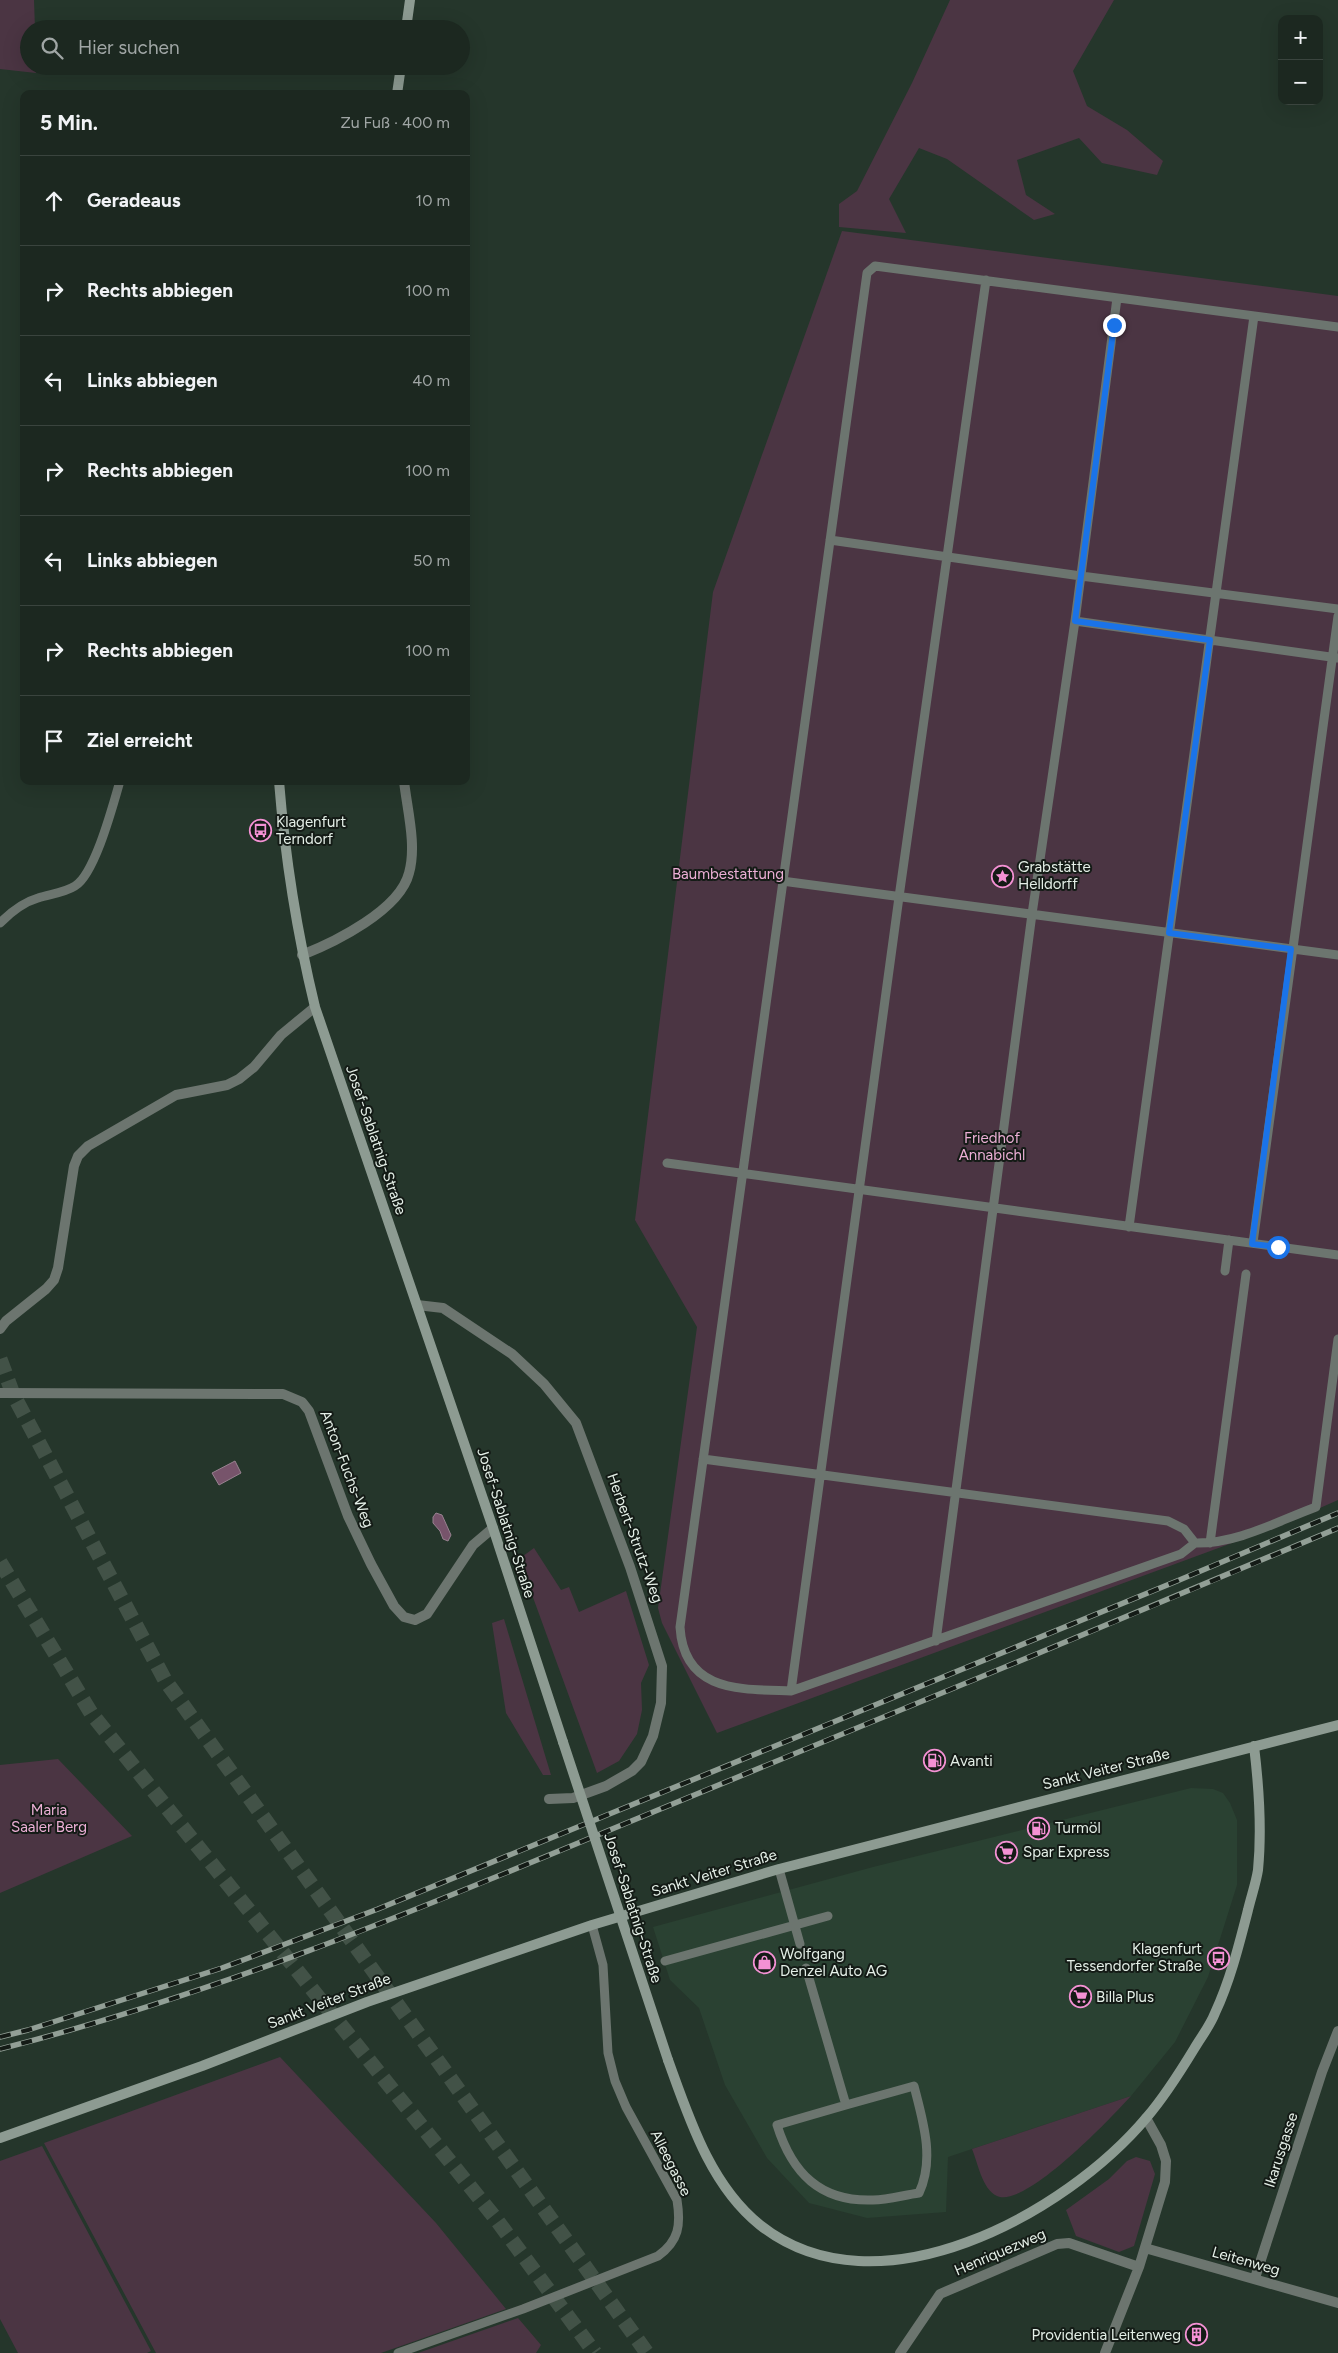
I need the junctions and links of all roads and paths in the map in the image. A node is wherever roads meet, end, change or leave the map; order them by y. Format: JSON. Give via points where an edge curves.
{"nodes":[{"id":1,"x":410,"y":0,"type":"edge"},
{"id":2,"x":407,"y":20,"type":"edge"},
{"id":3,"x":399,"y":75,"type":"edge"},
{"id":4,"x":397,"y":90,"type":"edge"},
{"id":5,"x":986,"y":280,"type":"junction"},
{"id":6,"x":1117,"y":298,"type":"junction"},
{"id":7,"x":1254,"y":316,"type":"junction"},
{"id":8,"x":1338,"y":327,"type":"edge"},
{"id":9,"x":830,"y":540,"type":"junction"},
{"id":10,"x":948,"y":556,"type":"junction"},
{"id":11,"x":1081,"y":576,"type":"junction"},
{"id":12,"x":1217,"y":593,"type":"junction"},
{"id":13,"x":1338,"y":609,"type":"edge"},
{"id":14,"x":1338,"y":616,"type":"edge"},
{"id":15,"x":1075,"y":621,"type":"junction"},
{"id":16,"x":1210,"y":640,"type":"junction"},
{"id":17,"x":1335,"y":657,"type":"edge"},
{"id":18,"x":119,"y":785,"type":"edge"},
{"id":19,"x":278,"y":785,"type":"edge"},
{"id":20,"x":404,"y":785,"type":"edge"},
{"id":21,"x":782,"y":881,"type":"junction"},
{"id":22,"x":899,"y":897,"type":"junction"},
{"id":23,"x":1032,"y":914,"type":"junction"},
{"id":24,"x":0,"y":923,"type":"edge"},
{"id":25,"x":1169,"y":933,"type":"junction"},
{"id":26,"x":1291,"y":949,"type":"junction"},
{"id":27,"x":302,"y":955,"type":"junction"},
{"id":28,"x":1338,"y":955,"type":"edge"},
{"id":29,"x":315,"y":1007,"type":"junction"},
{"id":30,"x":667,"y":1163,"type":"dead end"},
{"id":31,"x":744,"y":1174,"type":"junction"},
{"id":32,"x":861,"y":1191,"type":"junction"},
{"id":33,"x":993,"y":1209,"type":"junction"},
{"id":34,"x":1130,"y":1227,"type":"junction"},
{"id":35,"x":1229,"y":1240,"type":"junction"},
{"id":36,"x":1252,"y":1244,"type":"junction"},
{"id":37,"x":1338,"y":1255,"type":"edge"},
{"id":38,"x":1225,"y":1271,"type":"dead end"},
{"id":39,"x":1246,"y":1274,"type":"dead end"},
{"id":40,"x":417,"y":1305,"type":"junction"},
{"id":41,"x":0,"y":1329,"type":"edge"},
{"id":42,"x":1338,"y":1339,"type":"edge"},
{"id":43,"x":0,"y":1393,"type":"edge"},
{"id":44,"x":704,"y":1459,"type":"junction"},
{"id":45,"x":821,"y":1473,"type":"junction"},
{"id":46,"x":956,"y":1493,"type":"junction"},
{"id":47,"x":493,"y":1528,"type":"junction"},
{"id":48,"x":1196,"y":1543,"type":"junction"},
{"id":49,"x":1210,"y":1543,"type":"junction"},
{"id":50,"x":936,"y":1641,"type":"junction"},
{"id":51,"x":791,"y":1691,"type":"junction"},
{"id":52,"x":1338,"y":1725,"type":"edge"},
{"id":53,"x":1254,"y":1746,"type":"junction"},
{"id":54,"x":549,"y":1799,"type":"dead end"},
{"id":55,"x":779,"y":1869,"type":"junction"},
{"id":56,"x":828,"y":1916,"type":"dead end"},
{"id":57,"x":794,"y":1924,"type":"junction"},
{"id":58,"x":592,"y":1925,"type":"junction"},
{"id":59,"x":800,"y":1944,"type":"dead end"},
{"id":60,"x":665,"y":1961,"type":"dead end"},
{"id":61,"x":806,"y":1968,"type":"dead end"},
{"id":62,"x":1338,"y":2031,"type":"edge"},
{"id":63,"x":846,"y":2105,"type":"junction"},
{"id":64,"x":1146,"y":2118,"type":"junction"},
{"id":65,"x":0,"y":2138,"type":"edge"},
{"id":66,"x":1145,"y":2248,"type":"junction"},
{"id":67,"x":1139,"y":2267,"type":"junction"},
{"id":68,"x":1254,"y":2278,"type":"junction"},
{"id":69,"x":1338,"y":2303,"type":"edge"},
{"id":70,"x":398,"y":2353,"type":"edge"},
{"id":71,"x":900,"y":2353,"type":"edge"},
{"id":72,"x":1105,"y":2353,"type":"edge"}],
"edges":[{"from":1,"to":2,"type":"main road"},
{"from":3,"to":4,"type":"main road"},
{"from":5,"to":6,"type":"lane"},
{"from":5,"to":9,"type":"lane","via":[[875,266],[867,273]]},
{"from":5,"to":10,"type":"lane"},
{"from":6,"to":7,"type":"lane"},
{"from":6,"to":11,"type":"lane"},
{"from":7,"to":8,"type":"lane"},
{"from":7,"to":12,"type":"lane"},
{"from":9,"to":10,"type":"lane"},
{"from":9,"to":21,"type":"lane"},
{"from":10,"to":11,"type":"lane"},
{"from":10,"to":22,"type":"lane"},
{"from":11,"to":12,"type":"lane"},
{"from":11,"to":15,"type":"lane"},
{"from":12,"to":13,"type":"lane"},
{"from":12,"to":16,"type":"lane"},
{"from":14,"to":17,"type":"lane"},
{"from":15,"to":16,"type":"lane"},
{"from":15,"to":23,"type":"lane"},
{"from":16,"to":17,"type":"lane"},
{"from":16,"to":25,"type":"lane"},
{"from":17,"to":26,"type":"lane"},
{"from":18,"to":24,"type":"lane","via":[[100,846],[77,885],[36,899],[8,914]]},
{"from":19,"to":27,"type":"main road","name":"Josef-Sablatnig-Straße"},
{"from":20,"to":27,"type":"street","via":[[411,848],[409,874],[399,892],[386,907],[351,931]]},
{"from":21,"to":22,"type":"lane"},
{"from":21,"to":31,"type":"lane"},
{"from":22,"to":23,"type":"lane"},
{"from":22,"to":32,"type":"lane"},
{"from":23,"to":25,"type":"lane"},
{"from":23,"to":33,"type":"lane"},
{"from":25,"to":26,"type":"lane"},
{"from":25,"to":34,"type":"lane"},
{"from":26,"to":28,"type":"lane"},
{"from":26,"to":36,"type":"lane"},
{"from":27,"to":29,"type":"main road","name":"Josef-Sablatnig-Straße"},
{"from":29,"to":40,"type":"main road","name":"Josef-Sablatnig-Straße"},
{"from":29,"to":41,"type":"street","via":[[281,1035],[254,1067],[239,1079],[227,1085],[176,1094],[88,1146],[78,1156],[54,1280]]},
{"from":30,"to":31,"type":"lane"},
{"from":31,"to":32,"type":"lane"},
{"from":31,"to":44,"type":"lane"},
{"from":32,"to":33,"type":"lane"},
{"from":32,"to":45,"type":"lane"},
{"from":33,"to":34,"type":"lane"},
{"from":33,"to":46,"type":"lane"},
{"from":34,"to":35,"type":"lane"},
{"from":35,"to":36,"type":"lane"},
{"from":35,"to":38,"type":"lane"},
{"from":36,"to":37,"type":"lane"},
{"from":39,"to":49,"type":"lane"},
{"from":40,"to":47,"type":"main road","name":"Josef-Sablatnig-Straße"},
{"from":40,"to":54,"type":"street","name":"Herbert-Strutz-Weg","via":[[444,1308],[512,1354],[544,1384],[576,1423],[630,1566],[662,1666],[661,1703],[653,1736],[641,1762],[606,1786],[573,1798]]},
{"from":42,"to":49,"type":"lane","via":[[1316,1506],[1236,1537]]},
{"from":43,"to":47,"type":"street","name":"Anton-Fuchs-Weg","via":[[283,1394],[302,1402],[309,1411],[355,1532],[394,1606],[404,1617],[414,1620],[427,1614],[474,1545]]},
{"from":44,"to":45,"type":"lane"},
{"from":44,"to":51,"type":"lane","via":[[680,1627],[681,1642],[692,1663],[716,1684],[742,1689]]},
{"from":45,"to":46,"type":"lane"},
{"from":45,"to":51,"type":"lane"},
{"from":46,"to":48,"type":"lane","via":[[1168,1521],[1184,1529]]},
{"from":46,"to":50,"type":"lane"},
{"from":47,"to":64,"type":"main road","name":"Josef-Sablatnig-Straße","bridge":true,"via":[[687,2114],[712,2167],[731,2195],[758,2224],[780,2239],[807,2251],[862,2262],[908,2259],[946,2249],[1028,2213],[1073,2184]]},
{"from":48,"to":49,"type":"lane"},
{"from":48,"to":50,"type":"lane","via":[[1181,1554]]},
{"from":50,"to":51,"type":"lane"},
{"from":52,"to":53,"type":"main road","name":"Sankt Veiter Straße"},
{"from":53,"to":55,"type":"main road","name":"Sankt Veiter Straße"},
{"from":53,"to":64,"type":"main road","name":"Josef-Sablatnig-Straße","via":[[1259,1788],[1258,1871],[1239,1946],[1215,2015],[1176,2079]]},
{"from":55,"to":57,"type":"lane"},
{"from":55,"to":58,"type":"main road","name":"Sankt Veiter Straße"},
{"from":56,"to":57,"type":"lane"},
{"from":57,"to":59,"type":"lane"},
{"from":57,"to":60,"type":"lane"},
{"from":58,"to":65,"type":"main road","name":"Sankt Veiter Straße","via":[[367,2002],[202,2066]]},
{"from":58,"to":70,"type":"lane","name":"Alleegasse","via":[[603,1965],[608,2052],[615,2081],[626,2108],[677,2200],[676,2236],[669,2248],[658,2256]]},
{"from":61,"to":63,"type":"lane"},
{"from":62,"to":68,"type":"street","name":"Ikarusgasse"},
{"from":63,"to":63,"type":"lane","via":[[777,2126],[784,2150],[805,2177],[830,2195],[873,2200],[919,2193],[926,2177],[926,2132],[914,2086]]},
{"from":64,"to":66,"type":"street","via":[[1166,2161],[1165,2182]]},
{"from":66,"to":67,"type":"street"},
{"from":66,"to":68,"type":"street","name":"Leitenweg"},
{"from":67,"to":71,"type":"street","name":"Henriquezweg","via":[[1070,2243],[1057,2244],[940,2294]]},
{"from":67,"to":72,"type":"street"},
{"from":68,"to":69,"type":"street","name":"Leitenweg"}]}
